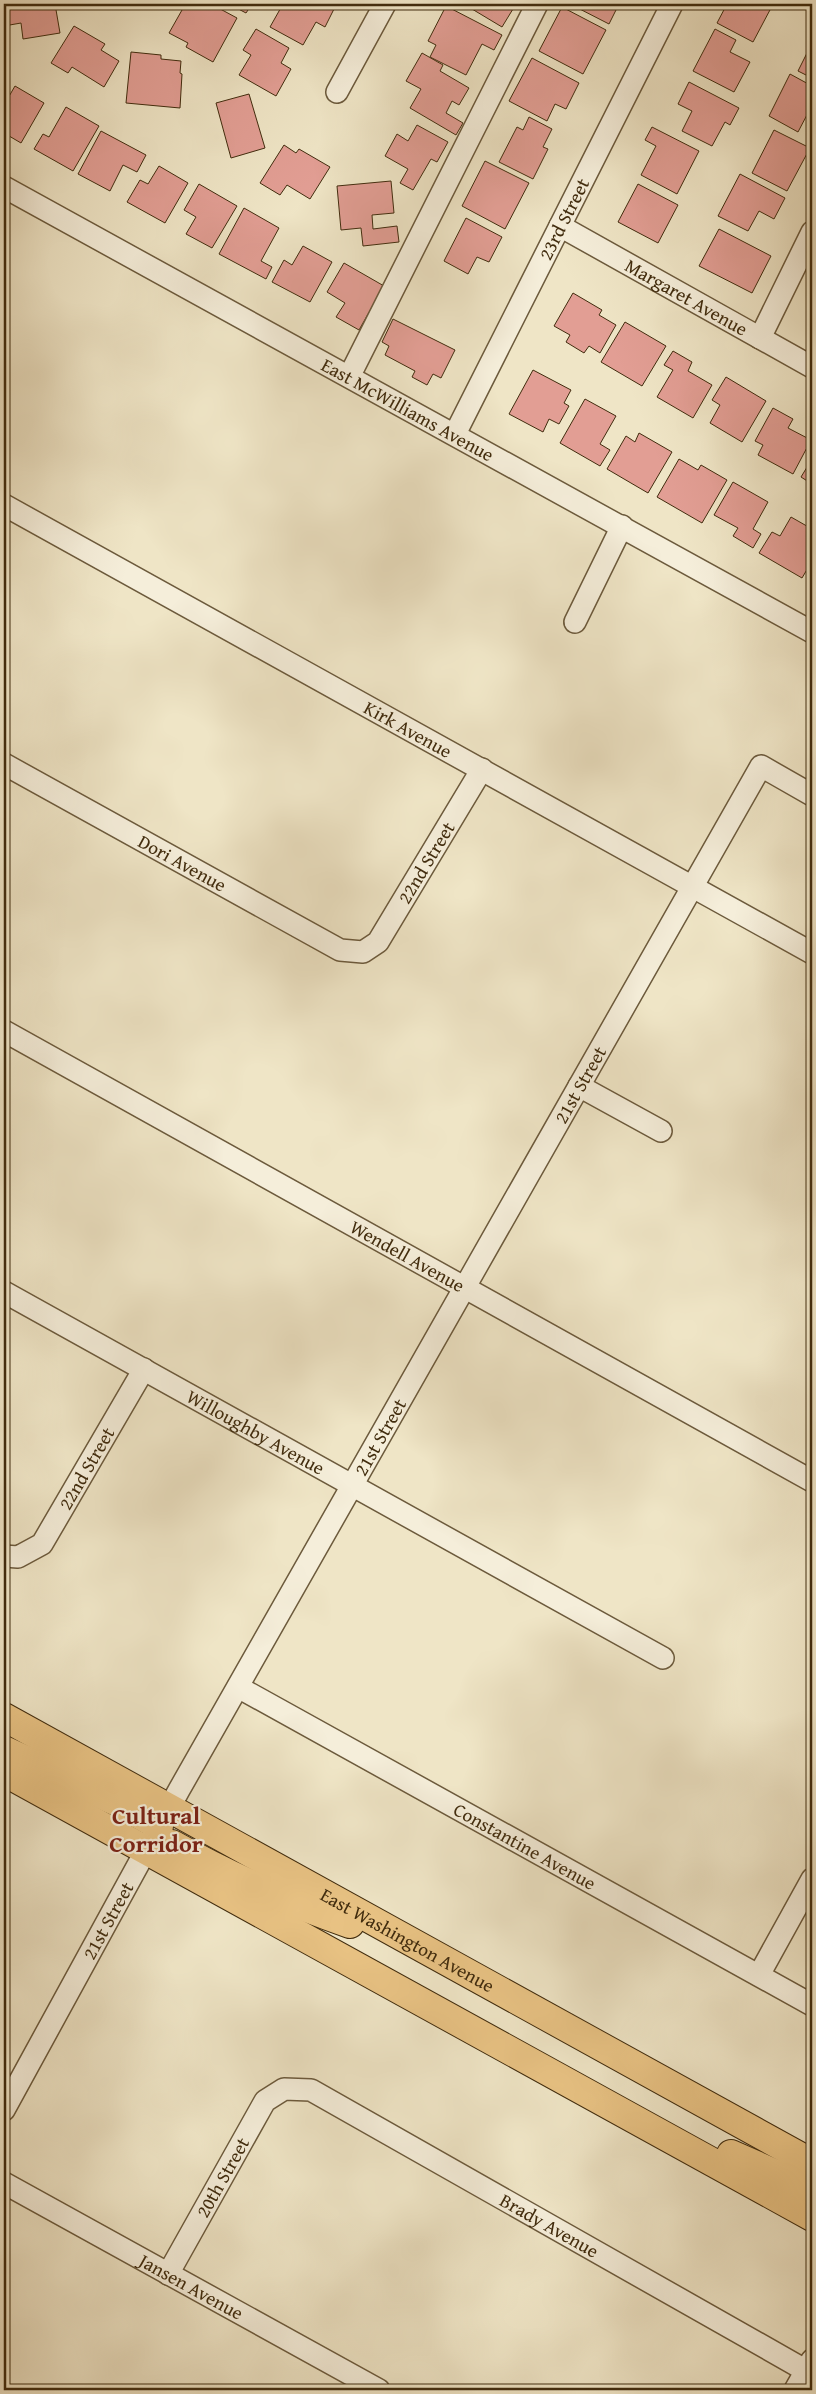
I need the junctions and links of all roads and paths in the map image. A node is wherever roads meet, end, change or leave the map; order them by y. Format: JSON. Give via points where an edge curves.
{"nodes":[{"id":1,"x":385,"y":4,"type":"edge"},
{"id":2,"x":538,"y":4,"type":"edge"},
{"id":3,"x":672,"y":4,"type":"edge"},
{"id":4,"x":336,"y":92,"type":"dead end"},
{"id":5,"x":4,"y":186,"type":"edge"},
{"id":6,"x":560,"y":226,"type":"junction"},
{"id":7,"x":812,"y":232,"type":"edge"},
{"id":8,"x":760,"y":338,"type":"junction"},
{"id":9,"x":812,"y":367,"type":"edge"},
{"id":10,"x":350,"y":375,"type":"junction"},
{"id":11,"x":455,"y":434,"type":"junction"},
{"id":12,"x":4,"y":505,"type":"edge"},
{"id":13,"x":622,"y":526,"type":"junction"},
{"id":14,"x":575,"y":622,"type":"dead end"},
{"id":15,"x":812,"y":632,"type":"edge"},
{"id":16,"x":4,"y":764,"type":"edge"},
{"id":17,"x":482,"y":769,"type":"junction"},
{"id":18,"x":812,"y":795,"type":"edge"},
{"id":19,"x":693,"y":886,"type":"junction"},
{"id":20,"x":363,"y":952,"type":"joint"},
{"id":21,"x":812,"y":953,"type":"edge"},
{"id":22,"x":4,"y":1031,"type":"edge"},
{"id":23,"x":580,"y":1086,"type":"junction"},
{"id":24,"x":661,"y":1131,"type":"dead end"},
{"id":25,"x":465,"y":1288,"type":"junction"},
{"id":26,"x":4,"y":1292,"type":"edge"},
{"id":27,"x":144,"y":1369,"type":"junction"},
{"id":28,"x":812,"y":1481,"type":"edge"},
{"id":29,"x":352,"y":1486,"type":"junction"},
{"id":30,"x":11,"y":1556,"type":"edge"},
{"id":31,"x":663,"y":1658,"type":"dead end"},
{"id":32,"x":238,"y":1686,"type":"junction"},
{"id":33,"x":4,"y":1717,"type":"edge"},
{"id":34,"x":4,"y":1750,"type":"edge"},
{"id":35,"x":4,"y":1772,"type":"edge"},
{"id":36,"x":157,"y":1830,"type":"junction"},
{"id":37,"x":812,"y":1879,"type":"edge"},
{"id":38,"x":759,"y":1975,"type":"junction"},
{"id":39,"x":812,"y":2004,"type":"edge"},
{"id":40,"x":284,"y":2089,"type":"joint"},
{"id":41,"x":581,"y":2089,"type":"junction"},
{"id":42,"x":4,"y":2110,"type":"edge"},
{"id":43,"x":812,"y":2163,"type":"edge"},
{"id":44,"x":4,"y":2183,"type":"edge"},
{"id":45,"x":812,"y":2190,"type":"edge"},
{"id":46,"x":812,"y":2217,"type":"edge"},
{"id":47,"x":168,"y":2274,"type":"junction"},
{"id":48,"x":810,"y":2368,"type":"edge"},
{"id":49,"x":379,"y":2390,"type":"edge"},
{"id":50,"x":795,"y":2390,"type":"edge"}],
"edges":[{"from":1,"to":4,"type":"street"},
{"from":2,"to":10,"type":"street"},
{"from":3,"to":6,"type":"street","name":"23rd Street"},
{"from":5,"to":10,"type":"street","name":"East McWilliams Avenue"},
{"from":6,"to":8,"type":"street","name":"Margaret Avenue"},
{"from":6,"to":11,"type":"street","name":"23rd Street"},
{"from":7,"to":8,"type":"street"},
{"from":8,"to":9,"type":"street","name":"Margaret Avenue"},
{"from":10,"to":11,"type":"street","name":"East McWilliams Avenue"},
{"from":11,"to":13,"type":"street","name":"East McWilliams Avenue"},
{"from":12,"to":17,"type":"street","name":"Kirk Avenue"},
{"from":13,"to":14,"type":"street"},
{"from":13,"to":15,"type":"street","name":"East McWilliams Avenue"},
{"from":16,"to":20,"type":"street","name":"Dori Avenue","via":[[340,950]]},
{"from":17,"to":19,"type":"street","name":"Kirk Avenue"},
{"from":17,"to":20,"type":"street","name":"22nd Street","via":[[378,942]]},
{"from":18,"to":19,"type":"street","name":"21st Street","via":[[761,766]]},
{"from":19,"to":21,"type":"street","name":"Kirk Avenue"},
{"from":19,"to":23,"type":"street","name":"21st Street"},
{"from":22,"to":25,"type":"street","name":"Wendell Avenue"},
{"from":23,"to":24,"type":"street"},
{"from":23,"to":25,"type":"street","name":"21st Street"},
{"from":25,"to":28,"type":"street","name":"Wendell Avenue"},
{"from":25,"to":29,"type":"street","name":"21st Street"},
{"from":26,"to":27,"type":"street","name":"Willoughby Avenue"},
{"from":27,"to":29,"type":"street","name":"Willoughby Avenue"},
{"from":27,"to":30,"type":"street","name":"22nd Street","via":[[42,1544]]},
{"from":29,"to":31,"type":"street","name":"Willoughby Avenue"},
{"from":29,"to":32,"type":"street","name":"21st Street"},
{"from":32,"to":36,"type":"street","name":"21st Street"},
{"from":32,"to":38,"type":"street","name":"Constantine Avenue"},
{"from":33,"to":36,"type":"main road"},
{"from":34,"to":36,"type":"main road","via":[[117,1802]]},
{"from":35,"to":36,"type":"main road"},
{"from":36,"to":41,"type":"main road"},
{"from":36,"to":42,"type":"street","name":"21st Street"},
{"from":36,"to":43,"type":"main road","name":"East Washington Avenue","via":[[194,1856],[323,1914],[429,1952]]},
{"from":37,"to":38,"type":"street"},
{"from":38,"to":39,"type":"street","name":"Constantine Avenue"},
{"from":40,"to":47,"type":"street","name":"20th Street","via":[[265,2101]]},
{"from":40,"to":48,"type":"street","name":"Brady Avenue","via":[[311,2090]]},
{"from":41,"to":45,"type":"main road"},
{"from":41,"to":46,"type":"main road"},
{"from":44,"to":47,"type":"street","name":"Jansen Avenue"},
{"from":47,"to":49,"type":"street","name":"Jansen Avenue"},
{"from":48,"to":50,"type":"street"}]}
